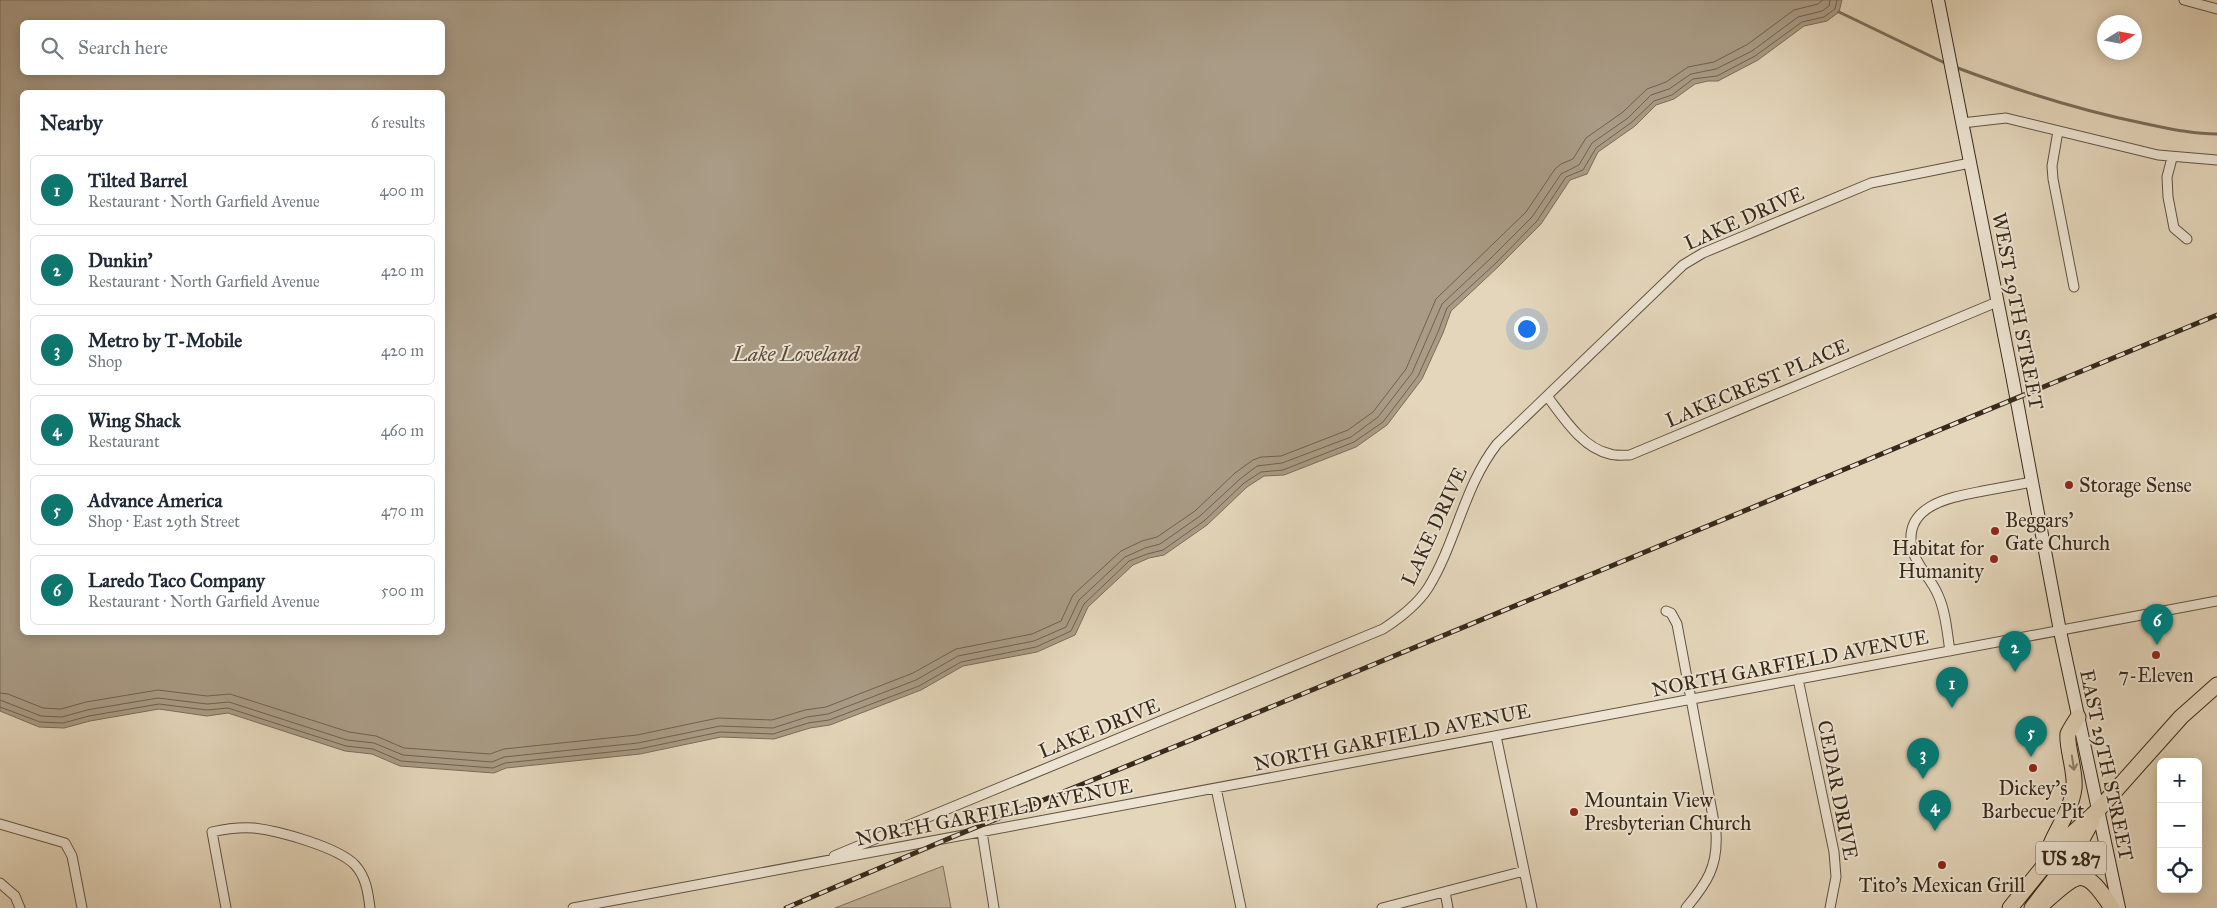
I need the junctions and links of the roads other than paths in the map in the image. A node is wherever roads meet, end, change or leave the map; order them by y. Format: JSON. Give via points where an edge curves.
{"nodes":[{"id":1,"x":1938,"y":0,"type":"edge"},
{"id":2,"x":2184,"y":0,"type":"edge"},
{"id":3,"x":2217,"y":9,"type":"edge"},
{"id":4,"x":1962,"y":123,"type":"junction"},
{"id":5,"x":2058,"y":131,"type":"junction"},
{"id":6,"x":2172,"y":158,"type":"junction"},
{"id":7,"x":2217,"y":160,"type":"edge"},
{"id":8,"x":1970,"y":163,"type":"junction"},
{"id":9,"x":2187,"y":239,"type":"dead end"},
{"id":10,"x":2074,"y":287,"type":"dead end"},
{"id":11,"x":1997,"y":302,"type":"junction"},
{"id":12,"x":1546,"y":396,"type":"junction"},
{"id":13,"x":2032,"y":482,"type":"junction"},
{"id":14,"x":2217,"y":601,"type":"edge"},
{"id":15,"x":1666,"y":611,"type":"dead end"},
{"id":16,"x":2060,"y":631,"type":"junction"},
{"id":17,"x":1950,"y":651,"type":"junction"},
{"id":18,"x":1798,"y":679,"type":"junction"},
{"id":19,"x":2217,"y":686,"type":"edge"},
{"id":20,"x":1690,"y":700,"type":"junction"},
{"id":21,"x":2078,"y":717,"type":"junction"},
{"id":22,"x":1496,"y":736,"type":"junction"},
{"id":23,"x":1216,"y":788,"type":"junction"},
{"id":24,"x":2098,"y":810,"type":"junction"},
{"id":25,"x":0,"y":824,"type":"edge"},
{"id":26,"x":982,"y":832,"type":"junction"},
{"id":27,"x":823,"y":861,"type":"junction"},
{"id":28,"x":2044,"y":863,"type":"junction"},
{"id":29,"x":1524,"y":871,"type":"junction"},
{"id":30,"x":0,"y":883,"type":"edge"},
{"id":31,"x":1445,"y":892,"type":"junction"},
{"id":32,"x":20,"y":908,"type":"edge"},
{"id":33,"x":82,"y":908,"type":"edge"},
{"id":34,"x":226,"y":908,"type":"edge"},
{"id":35,"x":370,"y":908,"type":"edge"},
{"id":36,"x":573,"y":908,"type":"edge"},
{"id":37,"x":994,"y":908,"type":"edge"},
{"id":38,"x":1241,"y":908,"type":"edge"},
{"id":39,"x":1382,"y":908,"type":"edge"},
{"id":40,"x":1448,"y":908,"type":"edge"},
{"id":41,"x":1532,"y":908,"type":"edge"},
{"id":42,"x":1686,"y":908,"type":"edge"},
{"id":43,"x":1830,"y":908,"type":"edge"},
{"id":44,"x":2010,"y":908,"type":"edge"},
{"id":45,"x":2032,"y":908,"type":"edge"},
{"id":46,"x":2039,"y":908,"type":"edge"},
{"id":47,"x":2112,"y":908,"type":"edge"},
{"id":48,"x":2119,"y":908,"type":"edge"}],
"edges":[{"from":1,"to":4,"type":"main road","name":"WEST 29TH STREET"},
{"from":2,"to":3,"type":"street"},
{"from":4,"to":5,"type":"street","via":[[2006,118]]},
{"from":4,"to":8,"type":"main road","name":"WEST 29TH STREET"},
{"from":5,"to":6,"type":"street"},
{"from":5,"to":10,"type":"street","via":[[2053,179]]},
{"from":6,"to":7,"type":"street"},
{"from":6,"to":9,"type":"street","via":[[2167,176],[2168,197],[2174,228]]},
{"from":8,"to":11,"type":"main road","name":"WEST 29TH STREET"},
{"from":8,"to":12,"type":"street","name":"LAKE DRIVE","via":[[1871,183],[1689,260],[1666,278]]},
{"from":11,"to":12,"type":"street","name":"LAKECREST PLACE","via":[[1630,455],[1612,455],[1590,444],[1572,429]]},
{"from":11,"to":13,"type":"main road","name":"WEST 29TH STREET"},
{"from":12,"to":27,"type":"street","name":"LAKE DRIVE","via":[[1491,452],[1478,474],[1428,589],[1396,621],[1358,640]]},
{"from":13,"to":16,"type":"main road","name":"WEST 29TH STREET"},
{"from":13,"to":17,"type":"street","via":[[1950,498],[1926,509],[1918,519],[1912,532],[1912,547],[1938,594]]},
{"from":14,"to":16,"type":"street","name":"NORTH GARFIELD AVENUE"},
{"from":15,"to":20,"type":"street","via":[[1671,613],[1677,624]]},
{"from":16,"to":17,"type":"street","name":"NORTH GARFIELD AVENUE"},
{"from":16,"to":21,"type":"main road","name":"EAST 29TH STREET"},
{"from":17,"to":18,"type":"street","name":"NORTH GARFIELD AVENUE"},
{"from":18,"to":20,"type":"street","name":"NORTH GARFIELD AVENUE"},
{"from":18,"to":43,"type":"street","name":"CEDAR DRIVE","via":[[1834,852],[1836,877]]},
{"from":19,"to":24,"type":"highway","number":"US 287","via":[[2181,717]]},
{"from":20,"to":22,"type":"street","name":"NORTH GARFIELD AVENUE"},
{"from":20,"to":42,"type":"street","via":[[1717,843],[1711,873]]},
{"from":21,"to":24,"type":"main road","name":"EAST 29TH STREET"},
{"from":21,"to":28,"type":"highway","one_way":true,"via":[[2068,735],[2075,774],[2074,790]]},
{"from":22,"to":23,"type":"street","name":"NORTH GARFIELD AVENUE"},
{"from":22,"to":29,"type":"street"},
{"from":23,"to":26,"type":"street","name":"NORTH GARFIELD AVENUE"},
{"from":23,"to":38,"type":"street"},
{"from":24,"to":28,"type":"highway","number":"US 287"},
{"from":24,"to":45,"type":"highway","number":"US 287","via":[[2073,855]]},
{"from":24,"to":48,"type":"main road","name":"EAST 29TH STREET"},
{"from":25,"to":33,"type":"street","via":[[66,844],[72,856]]},
{"from":26,"to":27,"type":"street","name":"NORTH GARFIELD AVENUE"},
{"from":26,"to":37,"type":"street"},
{"from":27,"to":36,"type":"street","name":"NORTH GARFIELD AVENUE"},
{"from":28,"to":44,"type":"highway","number":"US 287"},
{"from":29,"to":31,"type":"street"},
{"from":29,"to":41,"type":"street"},
{"from":30,"to":32,"type":"street","via":[[15,896]]},
{"from":31,"to":39,"type":"street"},
{"from":31,"to":40,"type":"street"},
{"from":34,"to":35,"type":"street","via":[[212,832],[239,828],[266,830],[346,856],[361,873]]},
{"from":46,"to":47,"type":"highway","via":[[2076,877],[2092,880]]}]}
